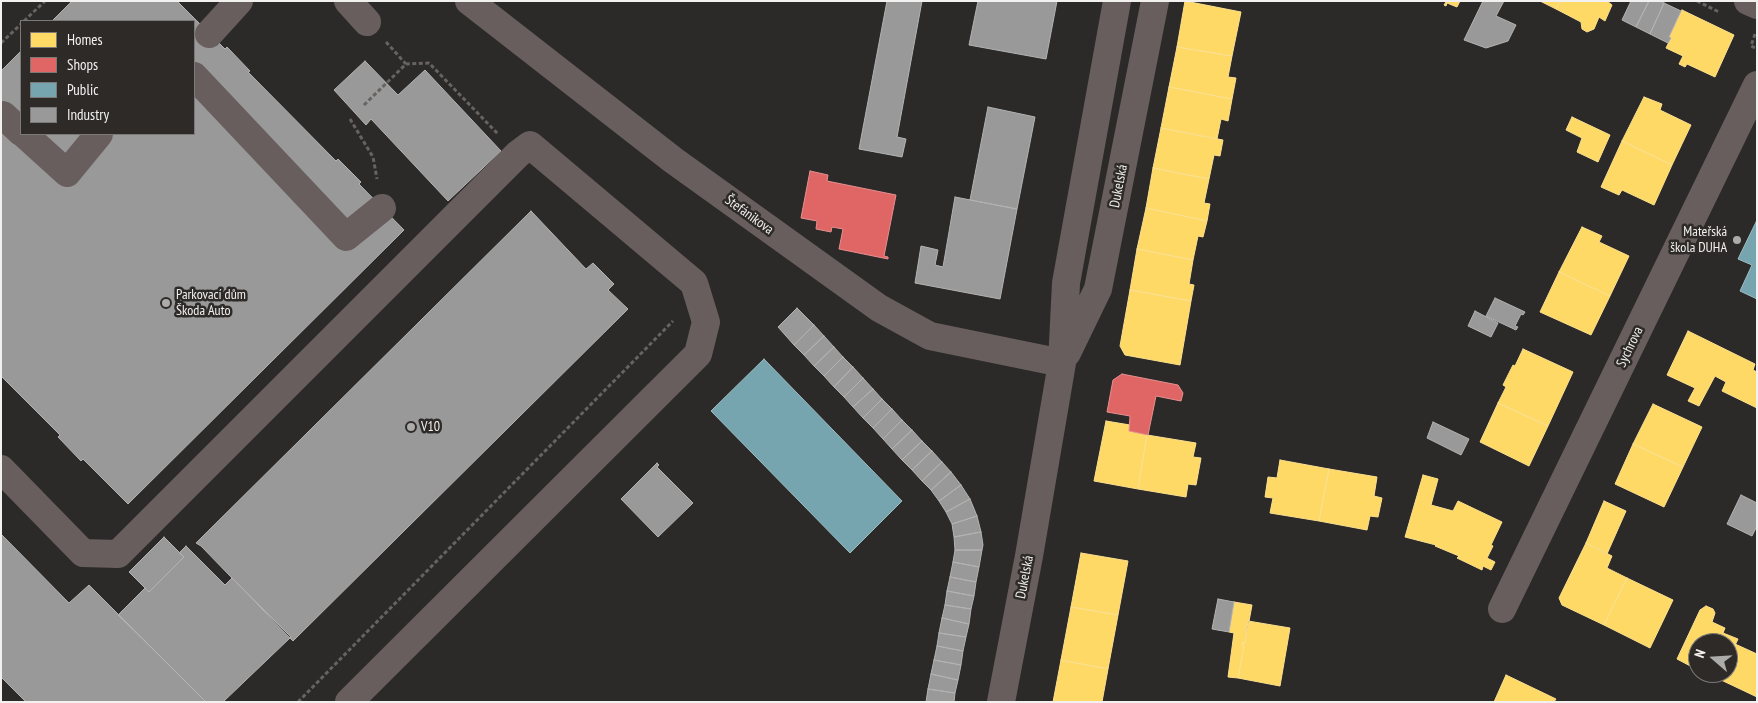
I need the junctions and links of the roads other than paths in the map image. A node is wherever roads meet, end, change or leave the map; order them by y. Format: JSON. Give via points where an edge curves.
{"nodes":[{"id":1,"x":238,"y":1,"type":"edge"},
{"id":2,"x":348,"y":1,"type":"edge"},
{"id":3,"x":469,"y":1,"type":"edge"},
{"id":4,"x":1118,"y":1,"type":"edge"},
{"id":5,"x":1155,"y":1,"type":"edge"},
{"id":6,"x":1748,"y":1,"type":"edge"},
{"id":7,"x":1757,"y":5,"type":"edge"},
{"id":8,"x":367,"y":22,"type":"dead end"},
{"id":9,"x":209,"y":34,"type":"dead end"},
{"id":10,"x":195,"y":77,"type":"edge"},
{"id":11,"x":1757,"y":85,"type":"edge"},
{"id":12,"x":1,"y":116,"type":"edge"},
{"id":13,"x":20,"y":131,"type":"edge"},
{"id":14,"x":24,"y":135,"type":"edge"},
{"id":15,"x":98,"y":135,"type":"edge"},
{"id":16,"x":382,"y":208,"type":"road end"},
{"id":17,"x":1062,"y":363,"type":"junction"},
{"id":18,"x":1,"y":470,"type":"edge"},
{"id":19,"x":1502,"y":609,"type":"dead end"},
{"id":20,"x":349,"y":702,"type":"edge"},
{"id":21,"x":1001,"y":702,"type":"edge"}],
"edges":[{"from":1,"to":9,"type":"street"},
{"from":2,"to":8,"type":"street"},
{"from":3,"to":17,"type":"street","name":"Štefánikova","via":[[674,160],[879,308],[930,336]]},
{"from":4,"to":17,"type":"street","name":"Dukelská","via":[[1066,283]]},
{"from":5,"to":17,"type":"street","name":"Dukelská","via":[[1098,289]]},
{"from":6,"to":7,"type":"street"},
{"from":10,"to":16,"type":"street","via":[[346,237]]},
{"from":11,"to":19,"type":"street","name":"Sychrova"},
{"from":12,"to":13,"type":"street"},
{"from":14,"to":15,"type":"street","via":[[67,173]]},
{"from":17,"to":21,"type":"street","name":"Dukelská"},
{"from":18,"to":20,"type":"street","via":[[83,553],[118,554],[530,144],[694,283],[706,322],[698,354]]}]}
